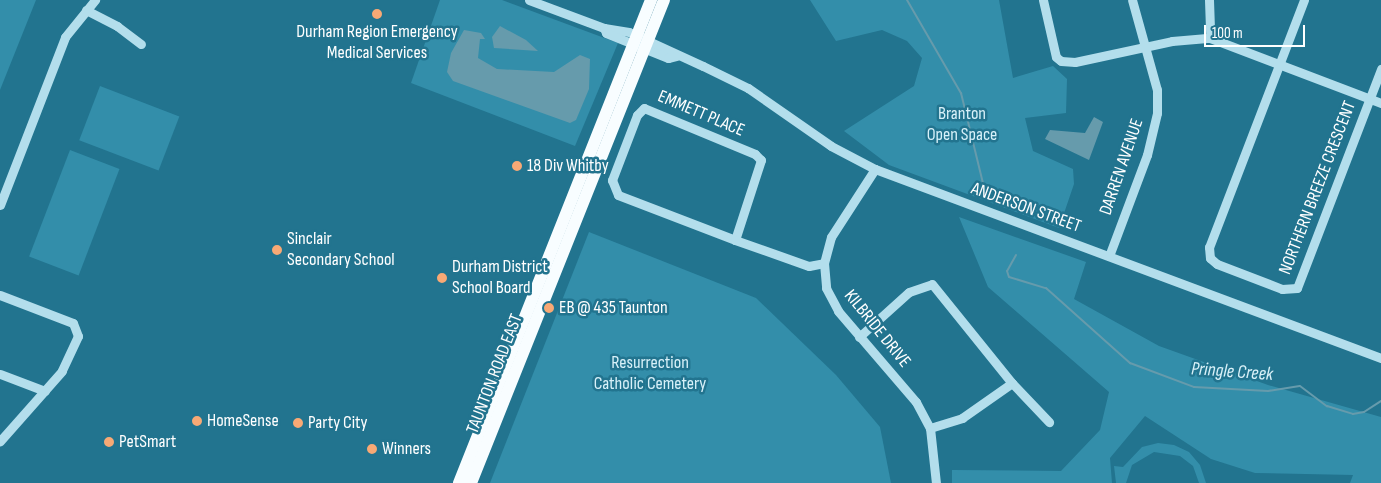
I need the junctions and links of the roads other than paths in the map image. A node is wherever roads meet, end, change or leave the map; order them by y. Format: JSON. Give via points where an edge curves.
{"nodes":[{"id":1,"x":95,"y":0,"type":"edge"},
{"id":2,"x":529,"y":0,"type":"edge"},
{"id":3,"x":651,"y":0,"type":"edge"},
{"id":4,"x":664,"y":0,"type":"edge"},
{"id":5,"x":1043,"y":0,"type":"edge"},
{"id":6,"x":1132,"y":0,"type":"edge"},
{"id":7,"x":1208,"y":0,"type":"edge"},
{"id":8,"x":1304,"y":0,"type":"edge"},
{"id":9,"x":86,"y":10,"type":"junction"},
{"id":10,"x":1210,"y":38,"type":"junction"},
{"id":11,"x":641,"y":43,"type":"junction"},
{"id":12,"x":141,"y":44,"type":"dead end"},
{"id":13,"x":1146,"y":47,"type":"junction"},
{"id":14,"x":1280,"y":64,"type":"junction"},
{"id":15,"x":1381,"y":69,"type":"edge"},
{"id":16,"x":1370,"y":99,"type":"junction"},
{"id":17,"x":1381,"y":103,"type":"edge"},
{"id":18,"x":875,"y":170,"type":"junction"},
{"id":19,"x":0,"y":205,"type":"edge"},
{"id":20,"x":736,"y":240,"type":"junction"},
{"id":21,"x":1109,"y":256,"type":"junction"},
{"id":22,"x":824,"y":263,"type":"junction"},
{"id":23,"x":0,"y":295,"type":"edge"},
{"id":24,"x":859,"y":337,"type":"junction"},
{"id":25,"x":1381,"y":358,"type":"edge"},
{"id":26,"x":0,"y":374,"type":"edge"},
{"id":27,"x":1012,"y":383,"type":"junction"},
{"id":28,"x":46,"y":391,"type":"junction"},
{"id":29,"x":1049,"y":422,"type":"dead end"},
{"id":30,"x":930,"y":428,"type":"junction"},
{"id":31,"x":0,"y":440,"type":"edge"},
{"id":32,"x":458,"y":483,"type":"edge"},
{"id":33,"x":471,"y":483,"type":"edge"},
{"id":34,"x":936,"y":483,"type":"edge"}],
"edges":[{"from":1,"to":9,"type":"street"},
{"from":2,"to":11,"type":"street","name":"ANDERSON STREET","via":[[604,28],[606,33]]},
{"from":3,"to":11,"type":"main road","name":"TAUNTON ROAD EAST"},
{"from":4,"to":11,"type":"main road","name":"TAUNTON ROAD EAST"},
{"from":5,"to":13,"type":"street","via":[[1056,57],[1061,61],[1075,62]]},
{"from":6,"to":13,"type":"street","name":"DARREN AVENUE"},
{"from":7,"to":10,"type":"street"},
{"from":8,"to":14,"type":"street"},
{"from":9,"to":12,"type":"street","via":[[117,26]]},
{"from":9,"to":19,"type":"street","via":[[65,36]]},
{"from":10,"to":13,"type":"street"},
{"from":10,"to":14,"type":"street"},
{"from":11,"to":18,"type":"street","name":"ANDERSON STREET","via":[[668,58],[676,56],[748,88],[831,146]]},
{"from":11,"to":32,"type":"main road","name":"TAUNTON ROAD EAST"},
{"from":11,"to":33,"type":"main road","name":"TAUNTON ROAD EAST"},
{"from":13,"to":21,"type":"street","name":"DARREN AVENUE","via":[[1157,90],[1155,133]]},
{"from":14,"to":16,"type":"street"},
{"from":14,"to":16,"type":"street","name":"NORTHERN BREEZE CRESCENT","via":[[1209,247],[1210,258],[1216,264],[1282,289],[1297,288]]},
{"from":15,"to":16,"type":"street"},
{"from":16,"to":17,"type":"street"},
{"from":18,"to":21,"type":"street","name":"ANDERSON STREET"},
{"from":18,"to":22,"type":"street","name":"KILBRIDE DRIVE","via":[[840,221]]},
{"from":20,"to":20,"type":"street","name":"EMMETT PLACE","via":[[618,195],[613,189],[612,180],[633,124],[644,108],[755,154],[761,160]]},
{"from":20,"to":22,"type":"street","name":"EMMETT PLACE","via":[[809,266]]},
{"from":21,"to":25,"type":"street","name":"ANDERSON STREET"},
{"from":22,"to":24,"type":"street","name":"KILBRIDE DRIVE","via":[[826,288],[838,312]]},
{"from":23,"to":28,"type":"street","via":[[76,325],[76,348]]},
{"from":24,"to":27,"type":"street","via":[[909,292],[932,284]]},
{"from":24,"to":30,"type":"street","name":"KILBRIDE DRIVE","via":[[916,402]]},
{"from":26,"to":28,"type":"street"},
{"from":27,"to":29,"type":"street"},
{"from":27,"to":30,"type":"street","via":[[962,418]]},
{"from":28,"to":31,"type":"street"},
{"from":30,"to":34,"type":"street","name":"KILBRIDE DRIVE"}]}
